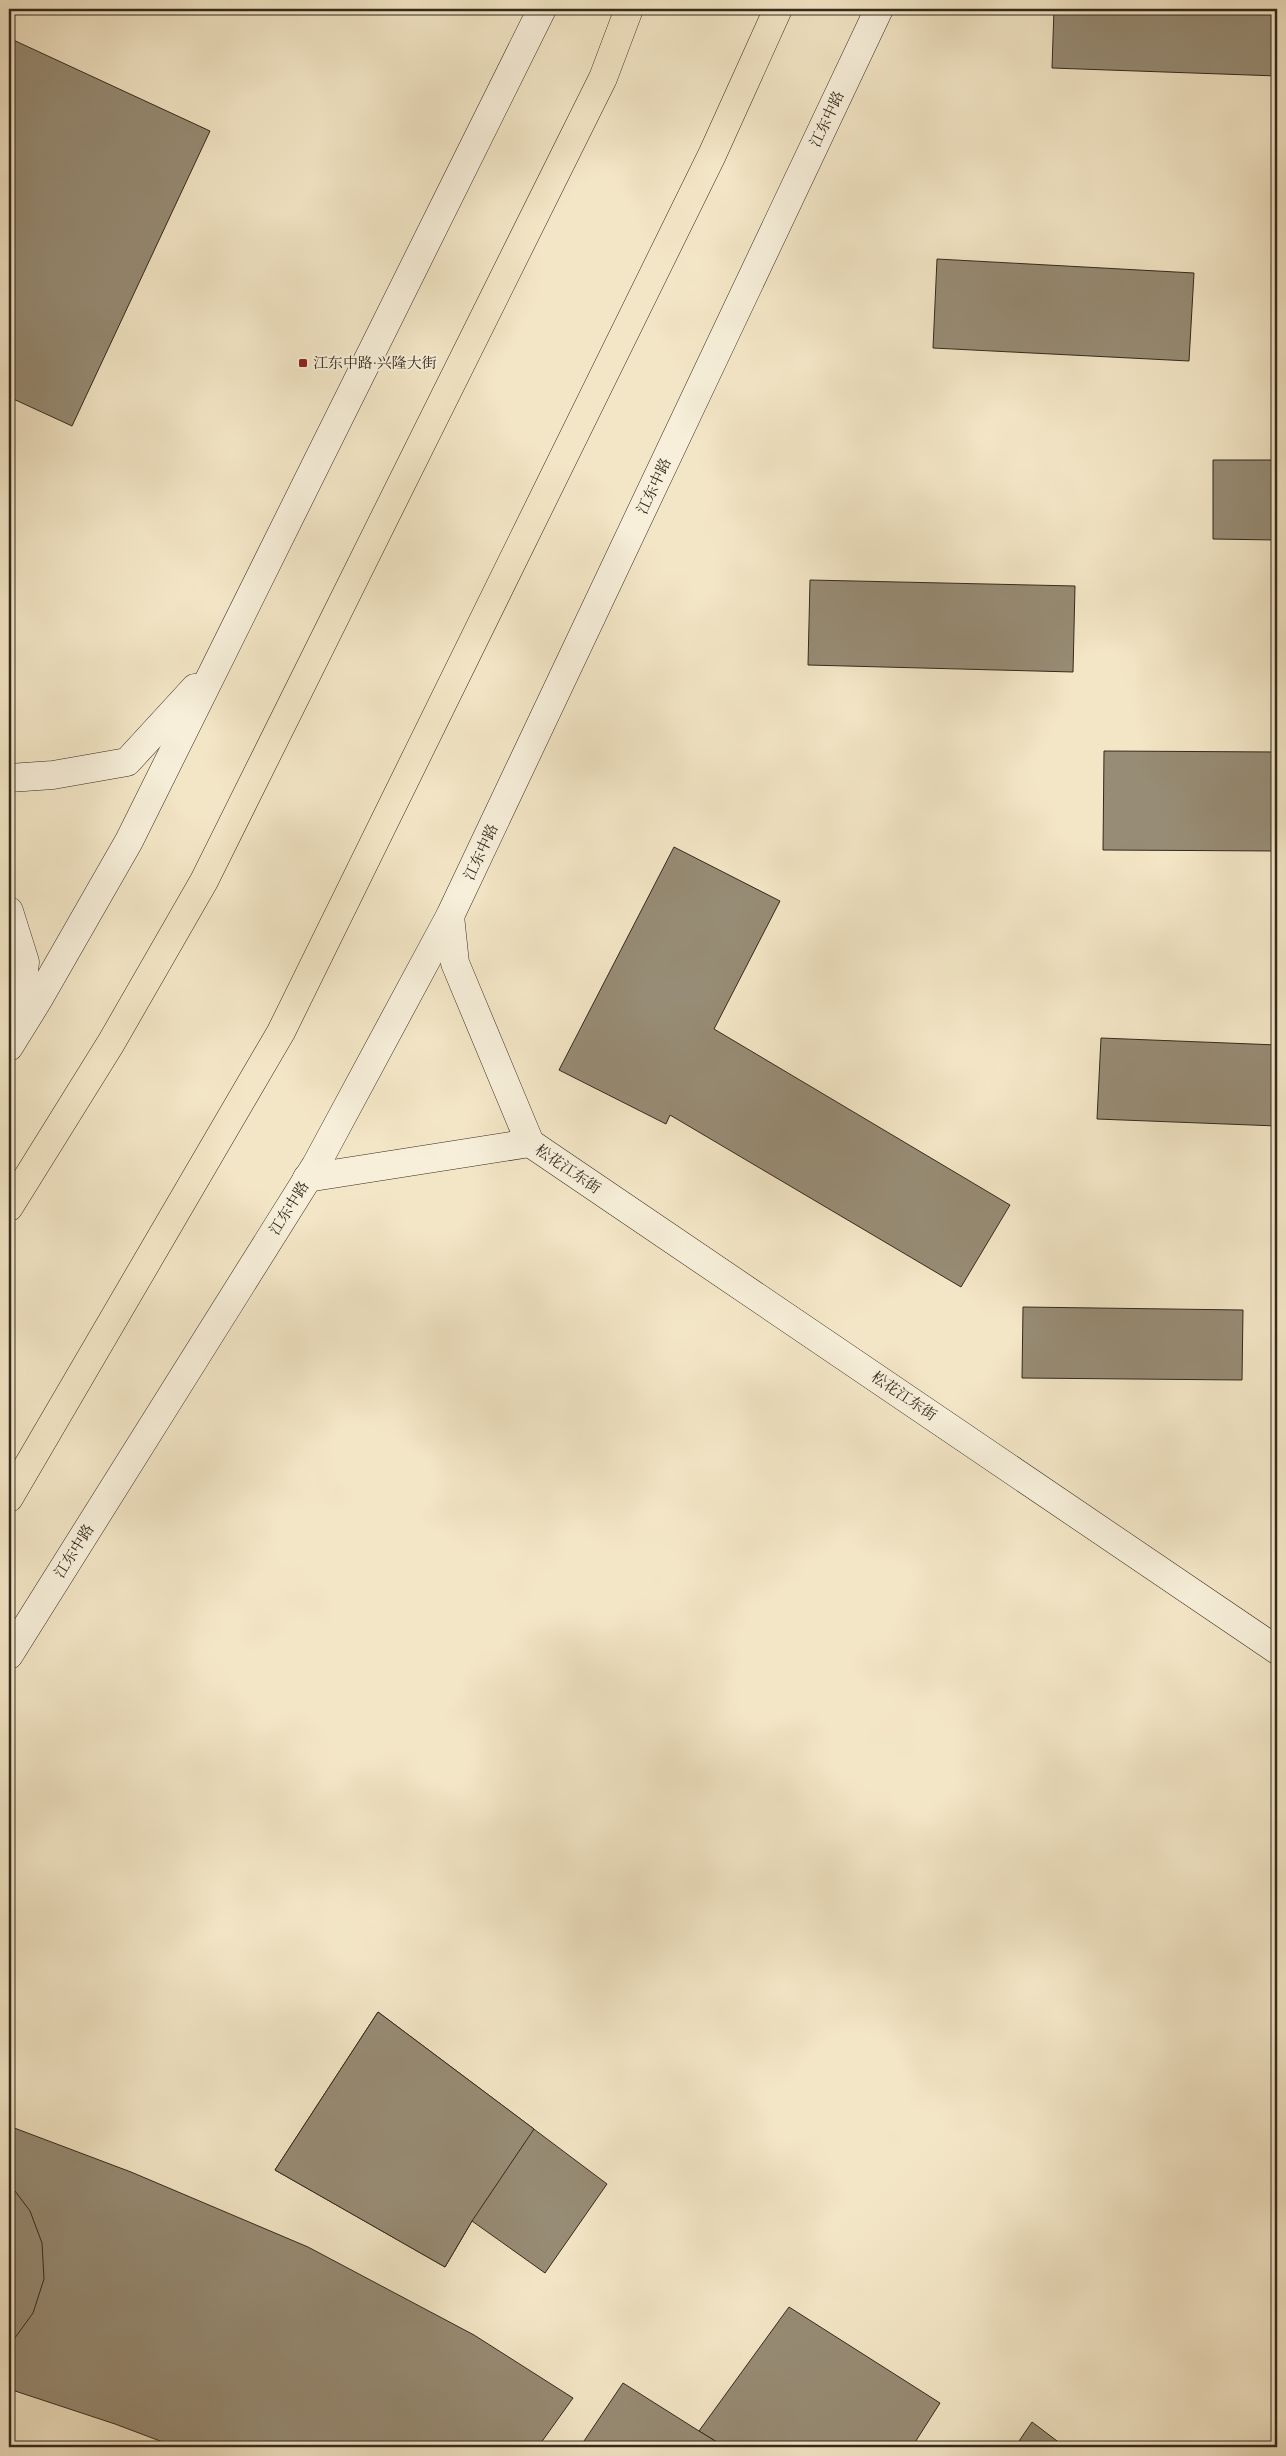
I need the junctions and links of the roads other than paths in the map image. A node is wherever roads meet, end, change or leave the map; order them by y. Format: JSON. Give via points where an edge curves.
{"nodes":[{"id":1,"x":542,"y":9,"type":"edge"},
{"id":2,"x":630,"y":9,"type":"edge"},
{"id":3,"x":778,"y":9,"type":"edge"},
{"id":4,"x":879,"y":9,"type":"edge"},
{"id":5,"x":216,"y":665,"type":"junction"},
{"id":6,"x":9,"y":778,"type":"edge"},
{"id":7,"x":9,"y":911,"type":"edge"},
{"id":8,"x":450,"y":916,"type":"junction"},
{"id":9,"x":13,"y":1041,"type":"edge"},
{"id":10,"x":530,"y":1143,"type":"junction"},
{"id":11,"x":307,"y":1178,"type":"junction"},
{"id":12,"x":9,"y":1207,"type":"edge"},
{"id":13,"x":9,"y":1498,"type":"edge"},
{"id":14,"x":1277,"y":1650,"type":"edge"},
{"id":15,"x":9,"y":1655,"type":"edge"}],
"edges":[{"from":1,"to":5,"type":"street"},
{"from":2,"to":12,"type":"main road","via":[[603,78],[204,881],[111,1043]]},
{"from":3,"to":13,"type":"main road","via":[[712,155],[281,1032]]},
{"from":4,"to":8,"type":"street","name":"江东中路"},
{"from":5,"to":6,"type":"street","via":[[127,762],[53,775]]},
{"from":5,"to":9,"type":"street","via":[[129,841]]},
{"from":7,"to":9,"type":"street","via":[[25,962]]},
{"from":8,"to":10,"type":"street","via":[[455,963]]},
{"from":8,"to":11,"type":"street","name":"江东中路"},
{"from":10,"to":11,"type":"street"},
{"from":10,"to":14,"type":"street","name":"松花江东街"},
{"from":11,"to":15,"type":"street","name":"江东中路"}]}
